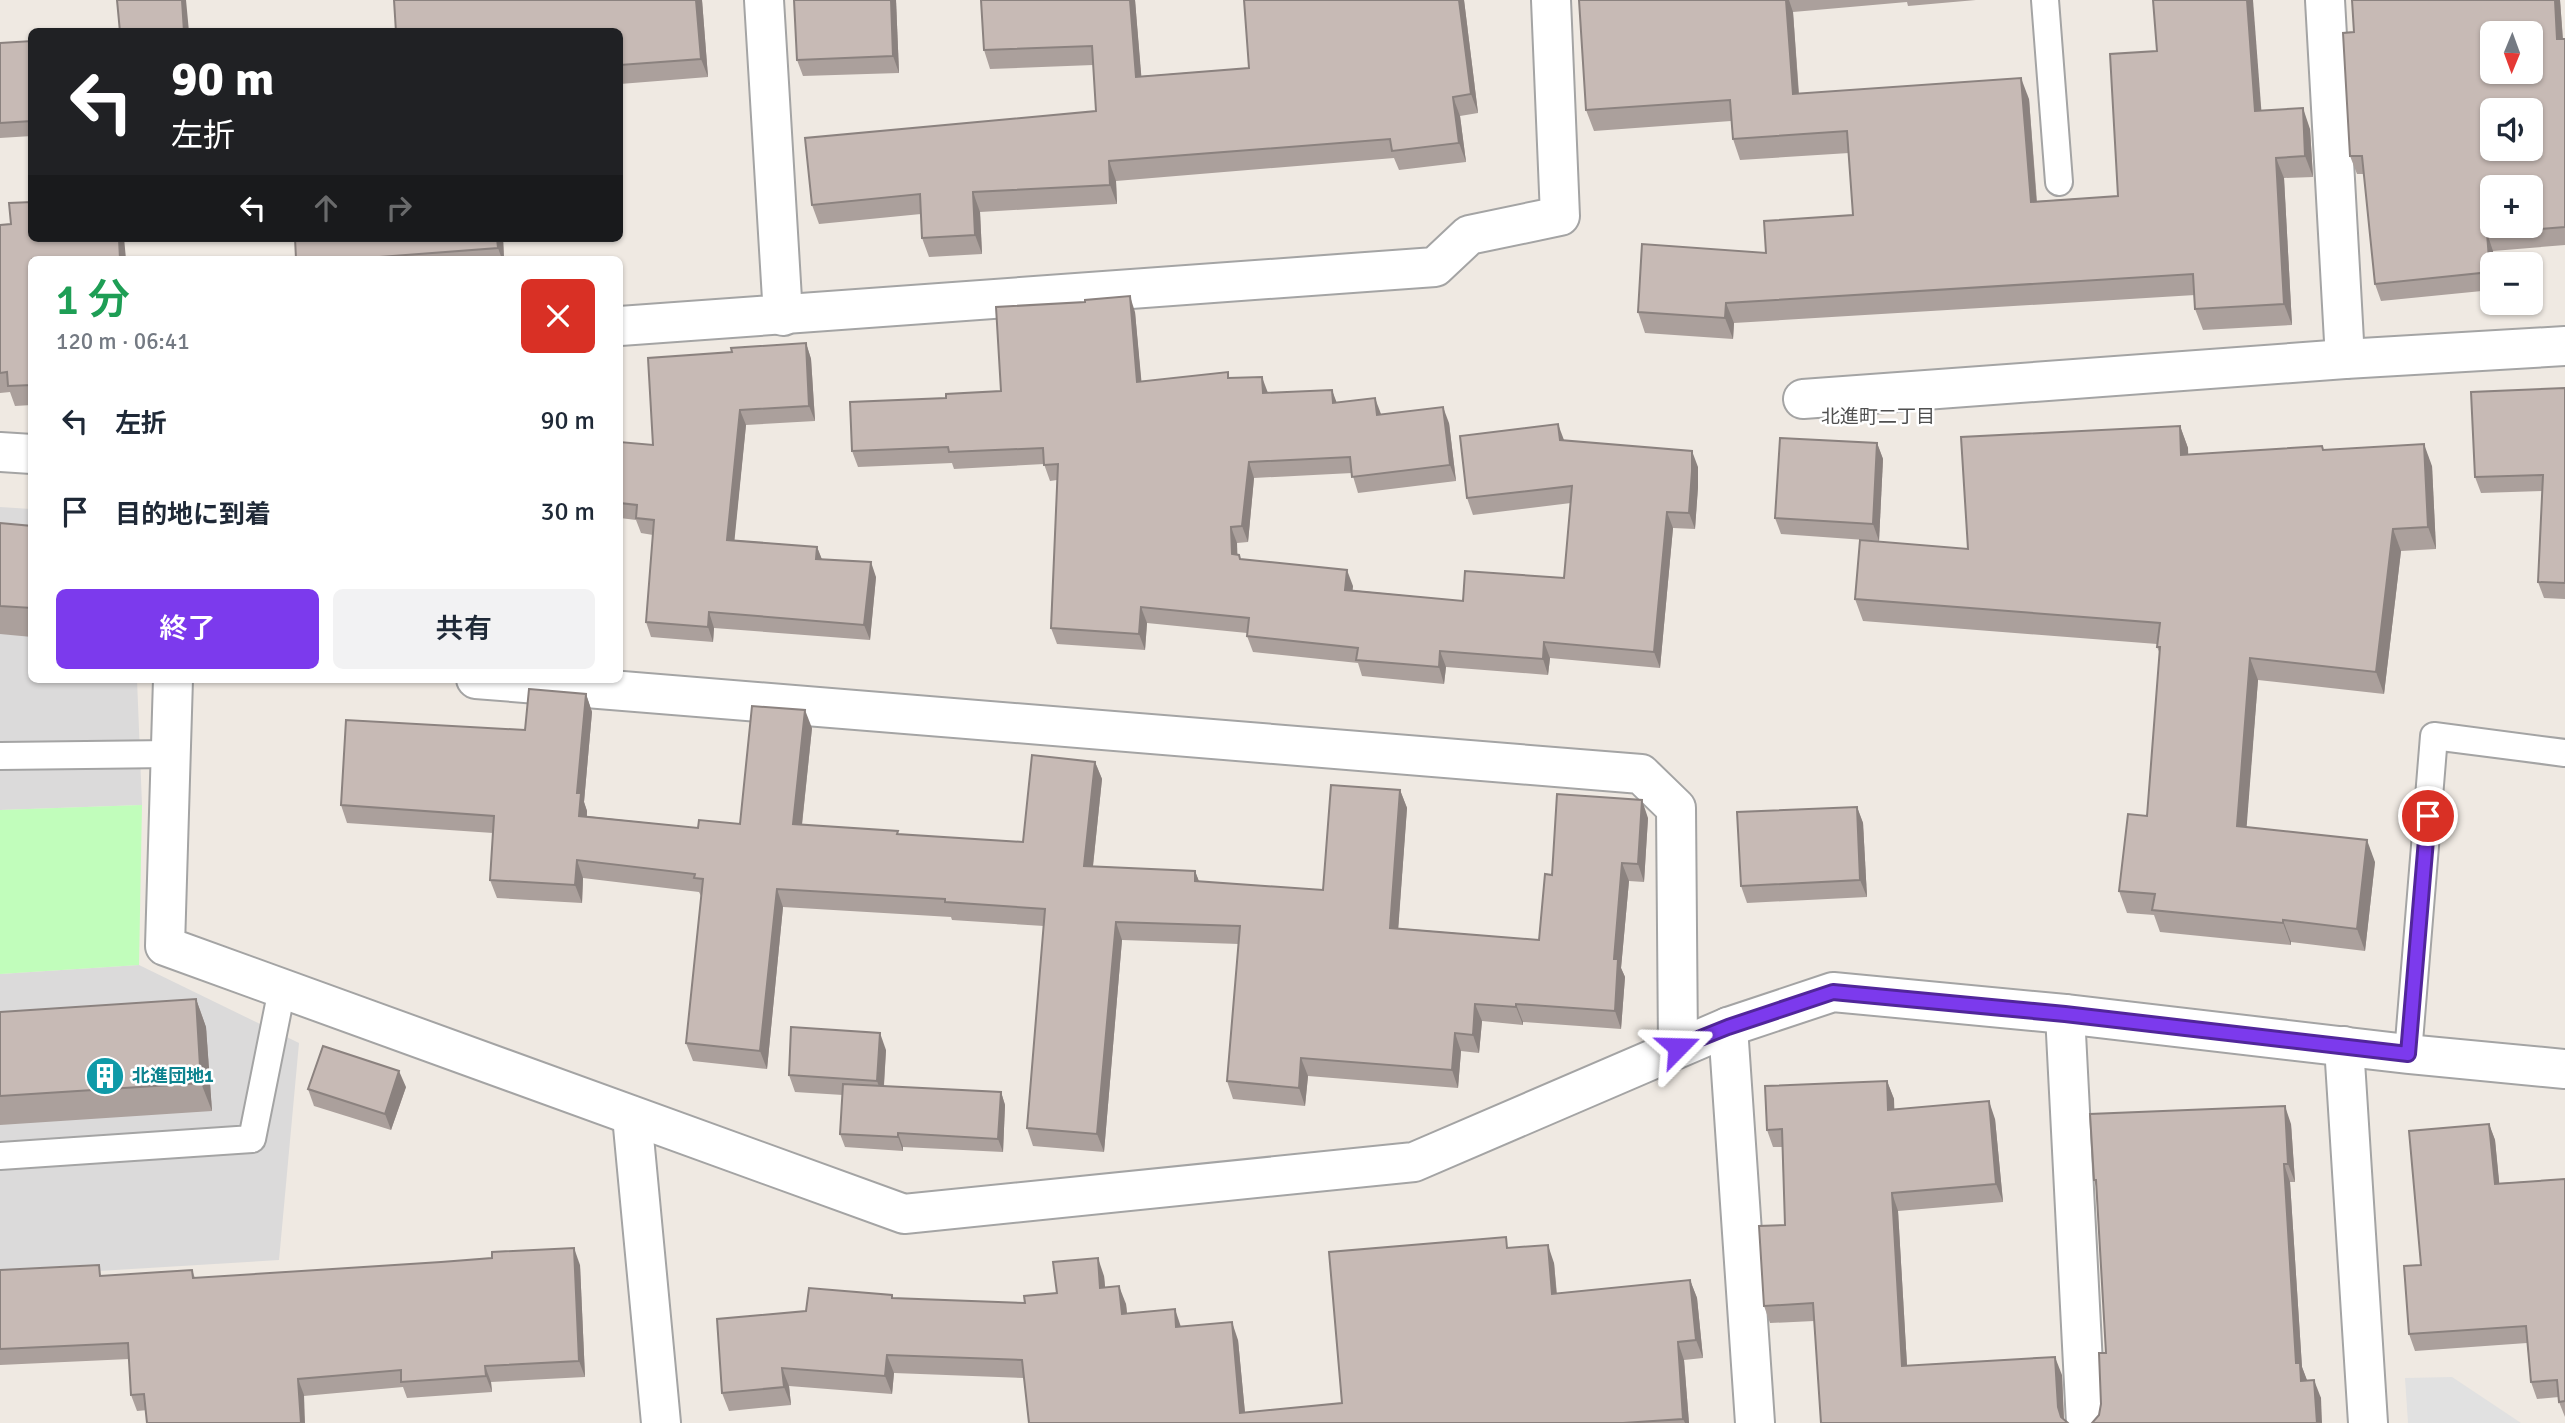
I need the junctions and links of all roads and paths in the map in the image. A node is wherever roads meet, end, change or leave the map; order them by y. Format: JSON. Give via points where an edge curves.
{"nodes":[{"id":1,"x":764,"y":0,"type":"edge"},
{"id":2,"x":1551,"y":0,"type":"edge"},
{"id":3,"x":2045,"y":0,"type":"edge"},
{"id":4,"x":2325,"y":0,"type":"edge"},
{"id":5,"x":2059,"y":182,"type":"dead end"},
{"id":6,"x":783,"y":316,"type":"junction"},
{"id":7,"x":623,"y":326,"type":"edge"},
{"id":8,"x":2565,"y":346,"type":"edge"},
{"id":9,"x":2346,"y":359,"type":"junction"},
{"id":10,"x":1803,"y":398,"type":"dead end"},
{"id":11,"x":0,"y":452,"type":"edge"},
{"id":12,"x":28,"y":454,"type":"edge"},
{"id":13,"x":173,"y":683,"type":"edge"},
{"id":14,"x":526,"y":683,"type":"edge"},
{"id":15,"x":2565,"y":753,"type":"edge"},
{"id":16,"x":171,"y":754,"type":"junction"},
{"id":17,"x":0,"y":756,"type":"edge"},
{"id":18,"x":282,"y":989,"type":"junction"},
{"id":19,"x":2065,"y":1014,"type":"junction"},
{"id":20,"x":1728,"y":1027,"type":"junction"},
{"id":21,"x":2344,"y":1046,"type":"junction"},
{"id":22,"x":1678,"y":1047,"type":"junction"},
{"id":23,"x":2408,"y":1054,"type":"junction"},
{"id":24,"x":2565,"y":1069,"type":"edge"},
{"id":25,"x":632,"y":1116,"type":"junction"},
{"id":26,"x":0,"y":1156,"type":"edge"},
{"id":27,"x":661,"y":1423,"type":"edge"},
{"id":28,"x":1755,"y":1423,"type":"edge"},
{"id":29,"x":2086,"y":1423,"type":"edge"},
{"id":30,"x":2368,"y":1423,"type":"edge"}],
"edges":[{"from":1,"to":6,"type":"street"},
{"from":2,"to":6,"type":"street","via":[[1560,216],[1469,235],[1435,267]]},
{"from":3,"to":5,"type":"lane"},
{"from":4,"to":9,"type":"street"},
{"from":6,"to":7,"type":"street"},
{"from":8,"to":9,"type":"street"},
{"from":9,"to":10,"type":"street"},
{"from":11,"to":12,"type":"street"},
{"from":13,"to":16,"type":"street"},
{"from":14,"to":22,"type":"street","via":[[1641,775],[1676,808]]},
{"from":15,"to":23,"type":"lane","via":[[2434,736]]},
{"from":16,"to":17,"type":"lane"},
{"from":16,"to":18,"type":"street","via":[[165,946]]},
{"from":18,"to":25,"type":"street"},
{"from":18,"to":26,"type":"lane","via":[[253,1139]]},
{"from":19,"to":20,"type":"street","via":[[1833,992]]},
{"from":19,"to":21,"type":"street"},
{"from":19,"to":29,"type":"street"},
{"from":20,"to":22,"type":"street"},
{"from":20,"to":28,"type":"street"},
{"from":21,"to":23,"type":"street"},
{"from":21,"to":30,"type":"street"},
{"from":22,"to":25,"type":"street","via":[[1414,1162],[904,1214]]},
{"from":23,"to":24,"type":"street"},
{"from":25,"to":27,"type":"street"}]}
